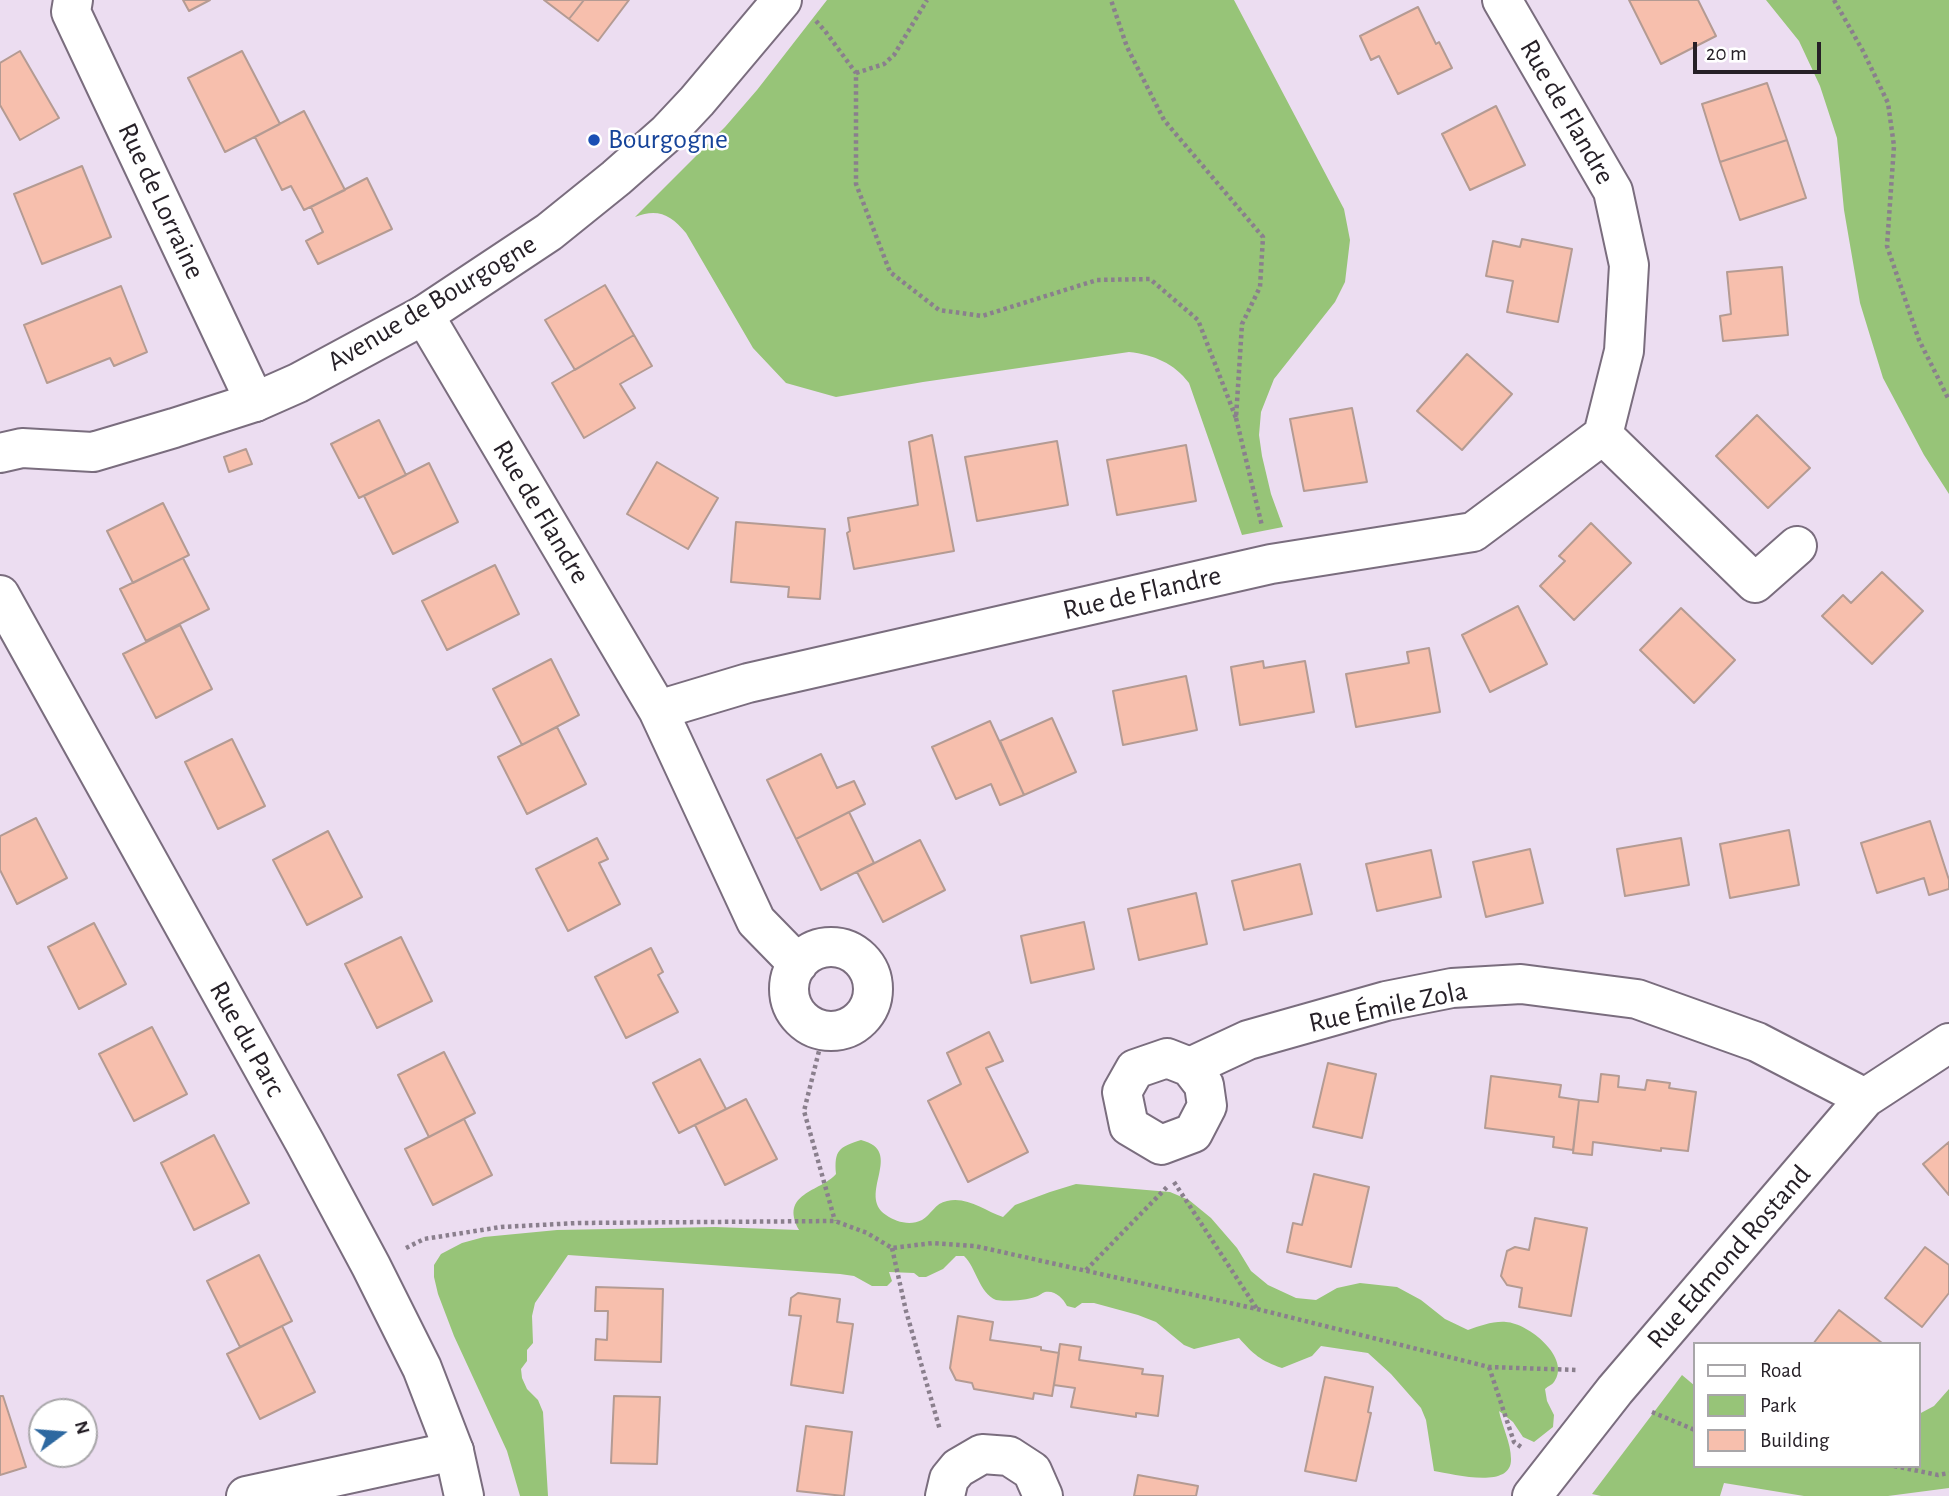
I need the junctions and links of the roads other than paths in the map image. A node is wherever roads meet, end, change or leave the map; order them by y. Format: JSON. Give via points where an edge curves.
{"nodes":[{"id":1,"x":73,"y":0,"type":"edge"},
{"id":2,"x":1502,"y":0,"type":"edge"},
{"id":3,"x":796,"y":8,"type":"edge"},
{"id":4,"x":424,"y":315,"type":"junction"},
{"id":5,"x":255,"y":402,"type":"junction"},
{"id":6,"x":1603,"y":435,"type":"junction"},
{"id":7,"x":0,"y":453,"type":"edge"},
{"id":8,"x":1797,"y":545,"type":"dead end"},
{"id":9,"x":0,"y":595,"type":"edge"},
{"id":10,"x":658,"y":710,"type":"junction"},
{"id":11,"x":798,"y":964,"type":"junction"},
{"id":12,"x":1949,"y":1043,"type":"edge"},
{"id":13,"x":1190,"y":1067,"type":"dead end"},
{"id":14,"x":1865,"y":1098,"type":"junction"},
{"id":15,"x":454,"y":1451,"type":"junction"},
{"id":16,"x":951,"y":1482,"type":"edge"},
{"id":17,"x":1542,"y":1483,"type":"edge"},
{"id":18,"x":246,"y":1496,"type":"edge"},
{"id":19,"x":464,"y":1496,"type":"edge"},
{"id":20,"x":1043,"y":1496,"type":"edge"}],
"edges":[{"from":1,"to":5,"type":"street","name":"Rue de Lorraine","via":[[72,12]]},
{"from":2,"to":6,"type":"street","name":"Rue de Flandre","via":[[1614,191],[1629,265],[1624,351]]},
{"from":3,"to":4,"type":"street","name":"Avenue de Bourgogne","via":[[626,169],[549,232]]},
{"from":4,"to":5,"type":"street","name":"Avenue de Bourgogne"},
{"from":4,"to":10,"type":"street","name":"Rue de Flandre"},
{"from":5,"to":7,"type":"street","name":"Avenue de Bourgogne","via":[[93,452],[22,448]]},
{"from":6,"to":8,"type":"street","via":[[1755,583]]},
{"from":6,"to":10,"type":"street","name":"Rue de Flandre","via":[[1473,532],[1271,564],[748,683]]},
{"from":9,"to":15,"type":"street","name":"Rue du Parc","via":[[371,1266],[422,1368]]},
{"from":10,"to":11,"type":"street","name":"Rue de Flandre","via":[[757,921]]},
{"from":11,"to":11,"type":"street","via":[[820,949],[834,947],[859,957],[872,981],[873,995],[862,1019],[837,1031],[810,1026],[792,1005],[789,991]]},
{"from":12,"to":14,"type":"street","name":"Rue Edmond Rostand"},
{"from":13,"to":14,"type":"street","name":"Rue Émile Zola","via":[[1248,1040],[1387,1001],[1452,988],[1521,984],[1637,999],[1757,1042]]},
{"from":14,"to":17,"type":"street","name":"Rue Edmond Rostand","via":[[1615,1390]]},
{"from":15,"to":18,"type":"street"},
{"from":15,"to":19,"type":"street","name":"Rue du Parc"},
{"from":16,"to":20,"type":"street","via":[[982,1454],[1009,1456],[1032,1471]]}]}
